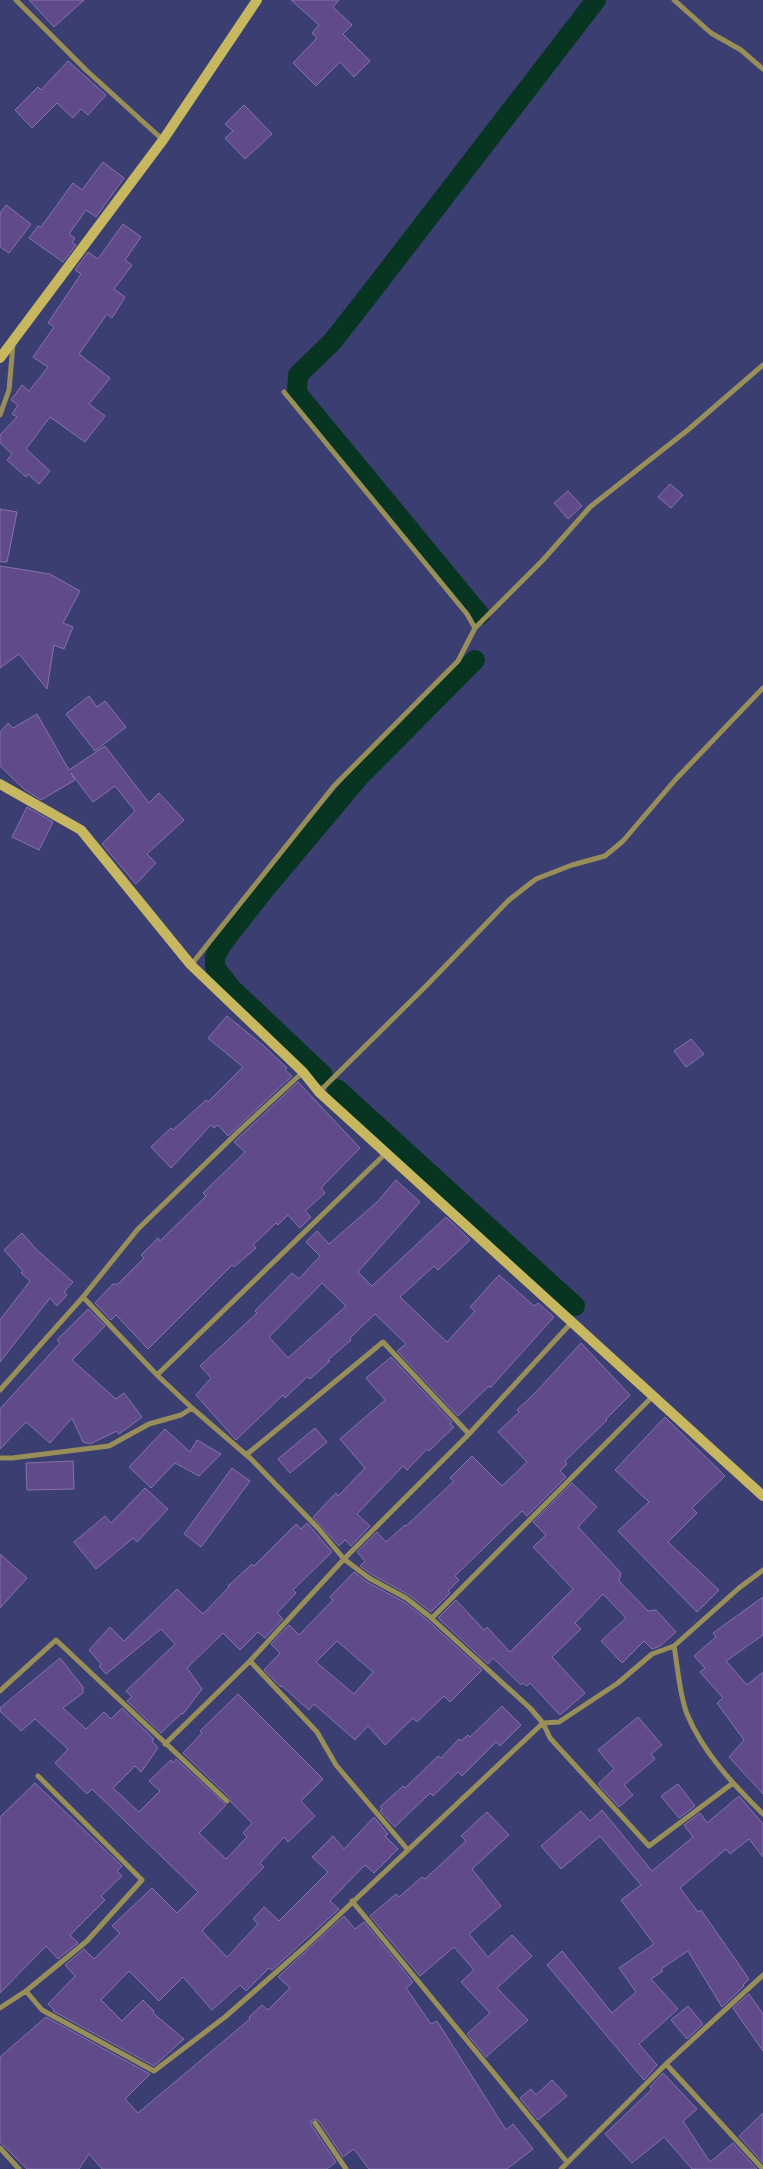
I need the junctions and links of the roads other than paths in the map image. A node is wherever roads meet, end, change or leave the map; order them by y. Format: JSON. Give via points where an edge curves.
{"nodes":[{"id":1,"x":16,"y":0,"type":"edge"},
{"id":2,"x":257,"y":0,"type":"edge"},
{"id":3,"x":674,"y":0,"type":"edge"},
{"id":4,"x":763,"y":69,"type":"edge"},
{"id":5,"x":163,"y":140,"type":"junction"},
{"id":6,"x":14,"y":338,"type":"junction"},
{"id":7,"x":0,"y":358,"type":"edge"},
{"id":8,"x":763,"y":365,"type":"edge"},
{"id":9,"x":284,"y":392,"type":"dead end"},
{"id":10,"x":0,"y":415,"type":"edge"},
{"id":11,"x":475,"y":628,"type":"junction"},
{"id":12,"x":763,"y":688,"type":"edge"},
{"id":13,"x":0,"y":784,"type":"edge"},
{"id":14,"x":191,"y":965,"type":"junction"},
{"id":15,"x":302,"y":1072,"type":"junction"},
{"id":16,"x":319,"y":1092,"type":"junction"},
{"id":17,"x":386,"y":1152,"type":"junction"},
{"id":18,"x":83,"y":1297,"type":"junction"},
{"id":19,"x":572,"y":1322,"type":"junction"},
{"id":20,"x":157,"y":1375,"type":"junction"},
{"id":21,"x":0,"y":1390,"type":"edge"},
{"id":22,"x":653,"y":1396,"type":"junction"},
{"id":23,"x":192,"y":1408,"type":"junction"},
{"id":24,"x":469,"y":1434,"type":"junction"},
{"id":25,"x":246,"y":1455,"type":"junction"},
{"id":26,"x":0,"y":1458,"type":"edge"},
{"id":27,"x":763,"y":1496,"type":"edge"},
{"id":28,"x":344,"y":1559,"type":"junction"},
{"id":29,"x":763,"y":1570,"type":"edge"},
{"id":30,"x":432,"y":1618,"type":"junction"},
{"id":31,"x":674,"y":1646,"type":"junction"},
{"id":32,"x":250,"y":1661,"type":"junction"},
{"id":33,"x":0,"y":1691,"type":"edge"},
{"id":34,"x":543,"y":1723,"type":"junction"},
{"id":35,"x":165,"y":1744,"type":"junction"},
{"id":36,"x":38,"y":1776,"type":"dead end"},
{"id":37,"x":734,"y":1783,"type":"junction"},
{"id":38,"x":227,"y":1800,"type":"dead end"},
{"id":39,"x":763,"y":1814,"type":"edge"},
{"id":40,"x":408,"y":1850,"type":"junction"},
{"id":41,"x":352,"y":1901,"type":"junction"},
{"id":42,"x":763,"y":1975,"type":"edge"},
{"id":43,"x":26,"y":1991,"type":"junction"},
{"id":44,"x":0,"y":2008,"type":"edge"},
{"id":45,"x":666,"y":2064,"type":"junction"},
{"id":46,"x":315,"y":2124,"type":"dead end"},
{"id":47,"x":0,"y":2148,"type":"edge"},
{"id":48,"x":567,"y":2162,"type":"junction"},
{"id":49,"x":19,"y":2169,"type":"edge"},
{"id":50,"x":346,"y":2169,"type":"edge"},
{"id":51,"x":561,"y":2169,"type":"edge"},
{"id":52,"x":763,"y":2169,"type":"edge"}],
"edges":[{"from":1,"to":5,"type":"street"},
{"from":2,"to":5,"type":"street"},
{"from":3,"to":4,"type":"street","via":[[711,33],[742,50]]},
{"from":5,"to":6,"type":"street"},
{"from":6,"to":7,"type":"street"},
{"from":6,"to":10,"type":"street","via":[[9,390]]},
{"from":8,"to":11,"type":"street","via":[[689,429],[590,507]]},
{"from":9,"to":11,"type":"street","via":[[467,614]]},
{"from":11,"to":14,"type":"street","via":[[458,661],[334,786]]},
{"from":12,"to":16,"type":"street","via":[[676,779],[623,841],[605,856],[536,879],[509,900]]},
{"from":13,"to":14,"type":"street","via":[[81,830]]},
{"from":14,"to":15,"type":"street"},
{"from":15,"to":16,"type":"street"},
{"from":15,"to":18,"type":"street","via":[[138,1229]]},
{"from":16,"to":17,"type":"street"},
{"from":17,"to":19,"type":"street"},
{"from":17,"to":20,"type":"street"},
{"from":18,"to":20,"type":"street"},
{"from":18,"to":21,"type":"street"},
{"from":19,"to":22,"type":"street"},
{"from":19,"to":24,"type":"street"},
{"from":20,"to":23,"type":"street"},
{"from":22,"to":27,"type":"street"},
{"from":22,"to":30,"type":"street"},
{"from":23,"to":25,"type":"street"},
{"from":23,"to":26,"type":"street","via":[[181,1415],[149,1424],[109,1446]]},
{"from":24,"to":25,"type":"street","via":[[383,1342]]},
{"from":24,"to":28,"type":"street"},
{"from":25,"to":28,"type":"street"},
{"from":28,"to":30,"type":"street"},
{"from":28,"to":32,"type":"street"},
{"from":29,"to":31,"type":"street"},
{"from":30,"to":34,"type":"street"},
{"from":31,"to":34,"type":"street","via":[[652,1654],[618,1683],[559,1722]]},
{"from":31,"to":37,"type":"street","via":[[687,1713],[703,1743]]},
{"from":32,"to":35,"type":"street"},
{"from":32,"to":40,"type":"street","via":[[317,1732],[336,1765]]},
{"from":33,"to":35,"type":"street","via":[[56,1640]]},
{"from":34,"to":37,"type":"street","via":[[550,1738],[649,1846]]},
{"from":34,"to":40,"type":"street"},
{"from":35,"to":38,"type":"street"},
{"from":36,"to":43,"type":"street","via":[[142,1880],[87,1941]]},
{"from":37,"to":39,"type":"street"},
{"from":40,"to":41,"type":"street"},
{"from":41,"to":43,"type":"street","via":[[225,2018],[154,2071],[42,2010]]},
{"from":41,"to":48,"type":"street"},
{"from":42,"to":45,"type":"street"},
{"from":43,"to":44,"type":"street"},
{"from":45,"to":48,"type":"street"},
{"from":45,"to":52,"type":"street"},
{"from":46,"to":50,"type":"street"},
{"from":47,"to":49,"type":"street"},
{"from":48,"to":51,"type":"street"}]}
